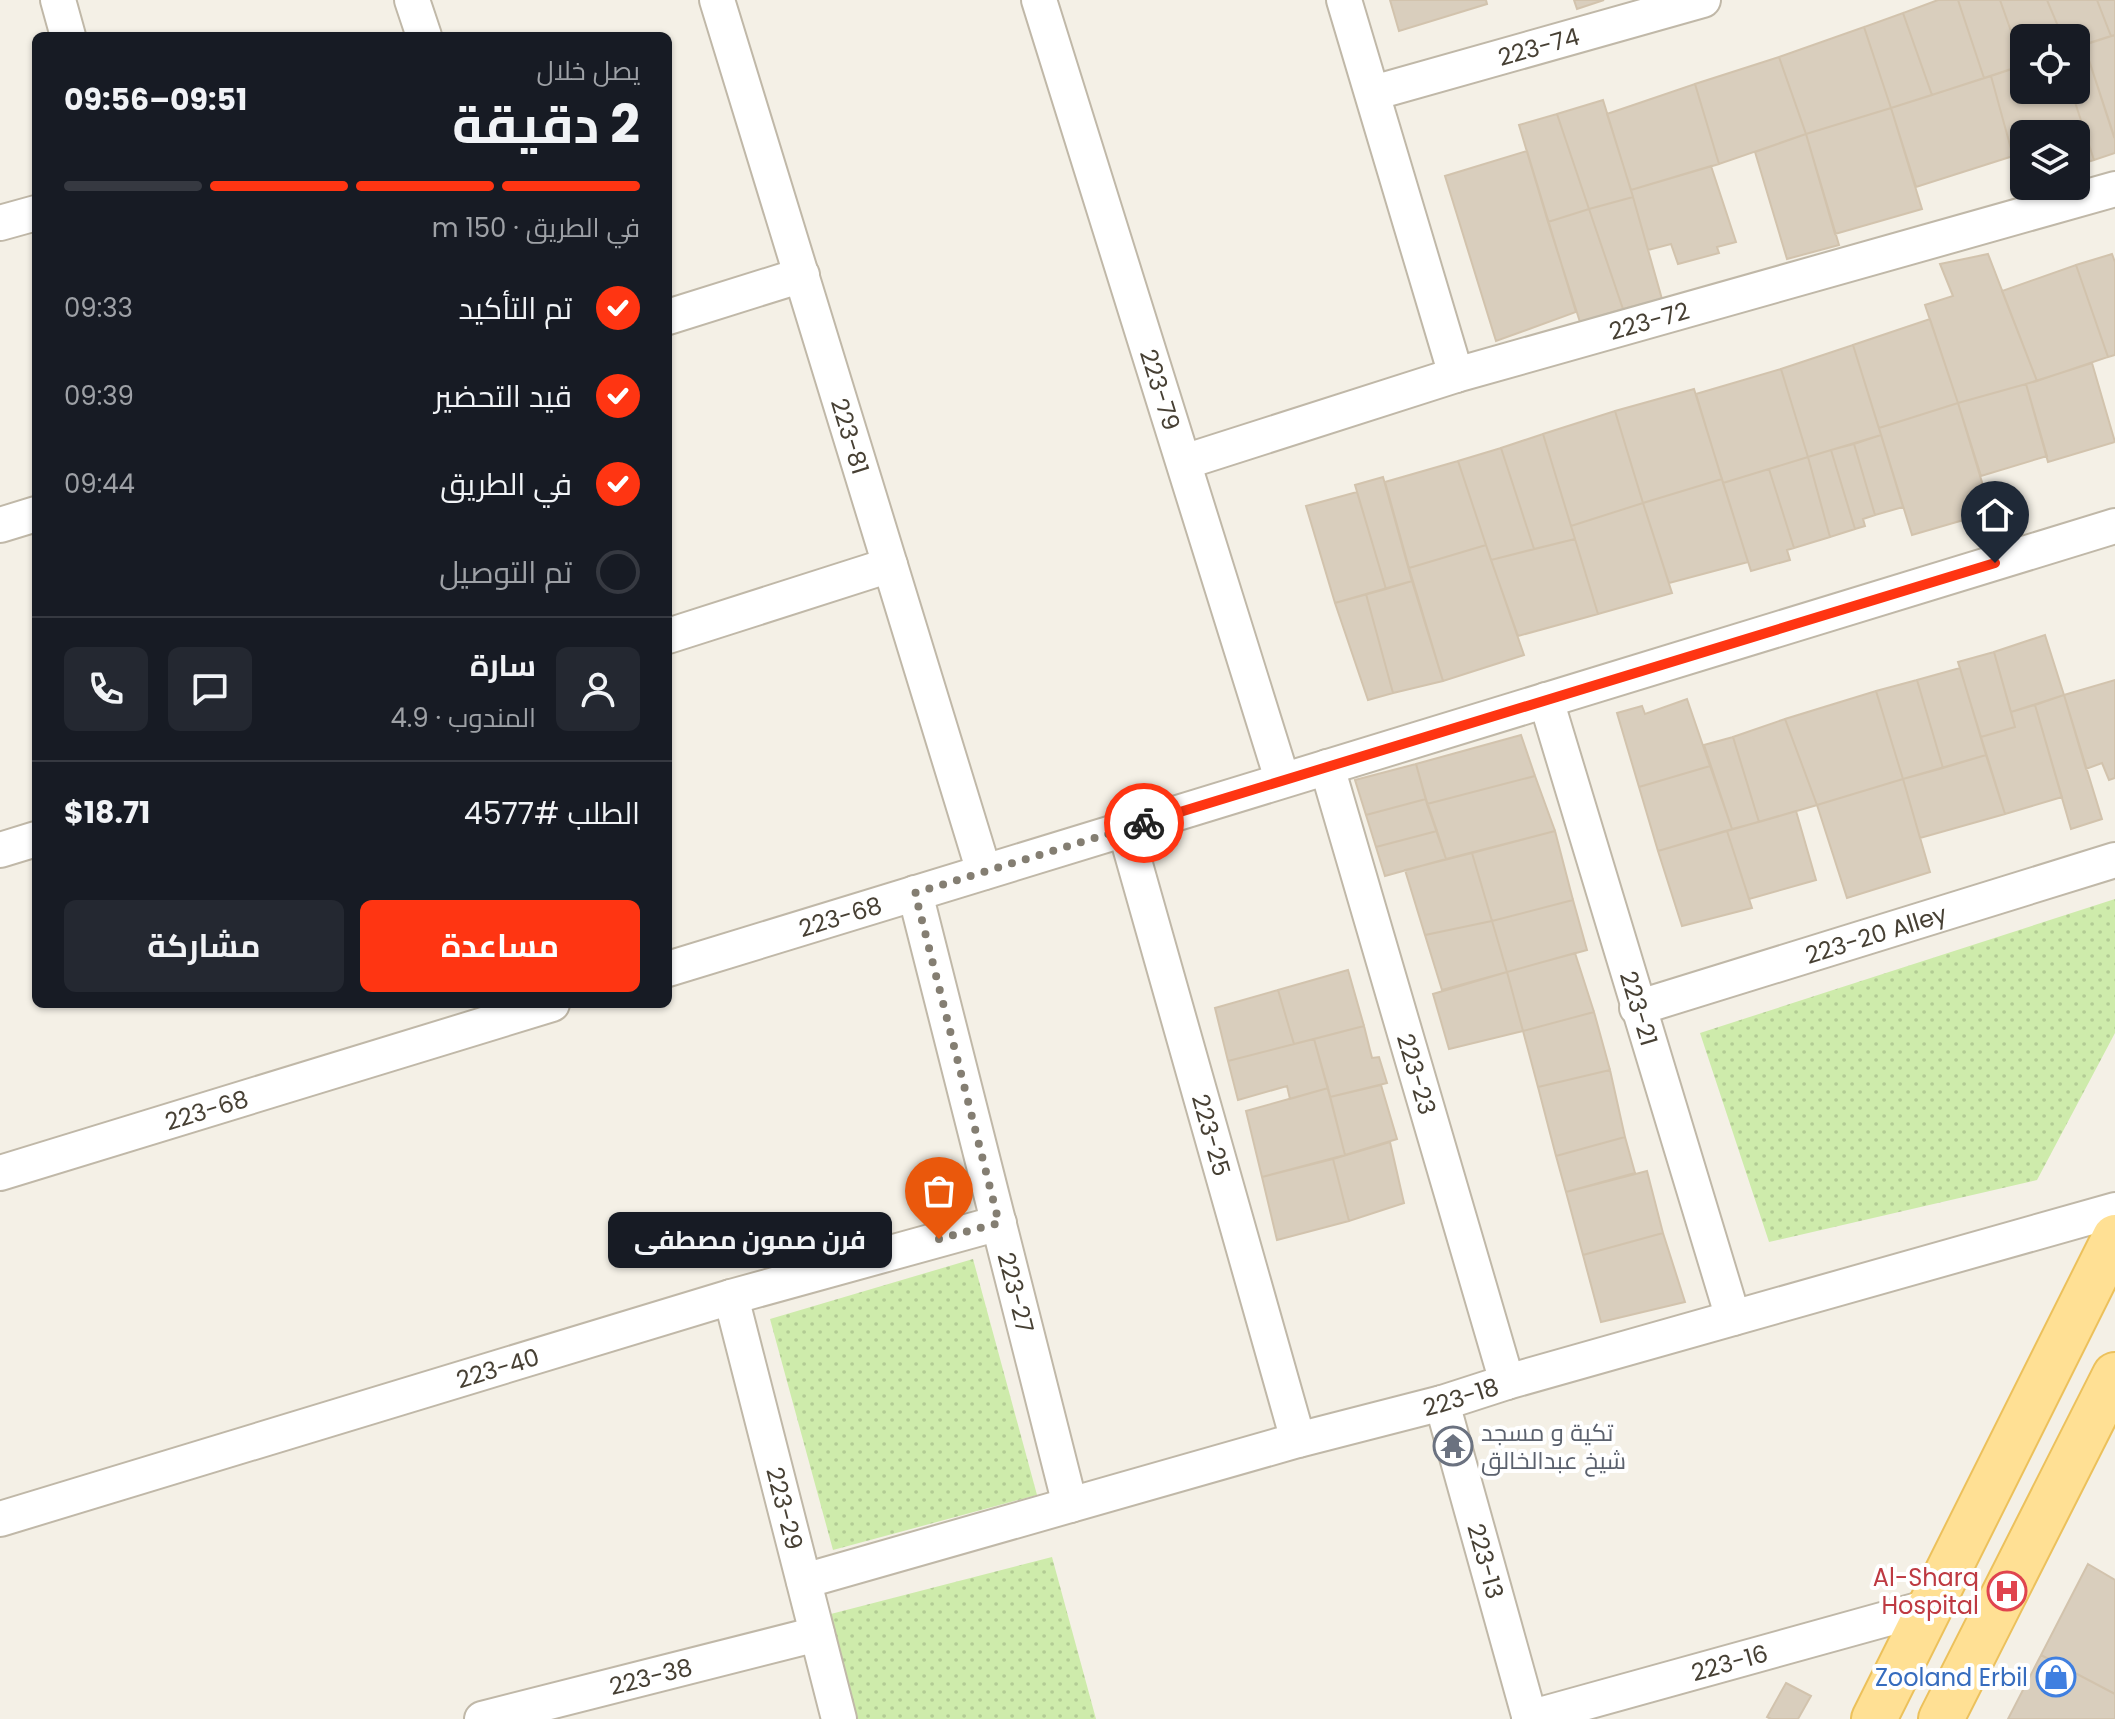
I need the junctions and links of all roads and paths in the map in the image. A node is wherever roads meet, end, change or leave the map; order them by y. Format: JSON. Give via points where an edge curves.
{"nodes":[{"id":1,"x":58,"y":0,"type":"edge"},
{"id":2,"x":412,"y":0,"type":"edge"},
{"id":3,"x":1039,"y":0,"type":"edge"},
{"id":4,"x":1344,"y":0,"type":"edge"},
{"id":5,"x":1703,"y":0,"type":"edge"},
{"id":6,"x":719,"y":1,"type":"edge"},
{"id":7,"x":67,"y":32,"type":"edge"},
{"id":8,"x":423,"y":32,"type":"edge"},
{"id":9,"x":1373,"y":93,"type":"junction"},
{"id":10,"x":2115,"y":189,"type":"edge"},
{"id":11,"x":32,"y":214,"type":"edge"},
{"id":12,"x":0,"y":223,"type":"edge"},
{"id":13,"x":802,"y":275,"type":"junction"},
{"id":14,"x":672,"y":316,"type":"edge"},
{"id":15,"x":1456,"y":375,"type":"junction"},
{"id":16,"x":1184,"y":462,"type":"junction"},
{"id":17,"x":32,"y":515,"type":"edge"},
{"id":18,"x":0,"y":525,"type":"edge"},
{"id":19,"x":2115,"y":526,"type":"edge"},
{"id":20,"x":890,"y":565,"type":"junction"},
{"id":21,"x":672,"y":635,"type":"edge"},
{"id":22,"x":1546,"y":700,"type":"junction"},
{"id":23,"x":1327,"y":767,"type":"junction"},
{"id":24,"x":1282,"y":779,"type":"junction"},
{"id":25,"x":1125,"y":829,"type":"junction"},
{"id":26,"x":32,"y":840,"type":"edge"},
{"id":27,"x":0,"y":850,"type":"edge"},
{"id":28,"x":2115,"y":860,"type":"edge"},
{"id":29,"x":984,"y":872,"type":"junction"},
{"id":30,"x":915,"y":893,"type":"junction"},
{"id":31,"x":672,"y":968,"type":"edge"},
{"id":32,"x":539,"y":1008,"type":"edge"},
{"id":33,"x":1637,"y":1008,"type":"junction"},
{"id":34,"x":0,"y":1173,"type":"edge"},
{"id":35,"x":2115,"y":1210,"type":"edge"},
{"id":36,"x":999,"y":1223,"type":"junction"},
{"id":37,"x":2115,"y":1237,"type":"edge"},
{"id":38,"x":731,"y":1297,"type":"junction"},
{"id":39,"x":1733,"y":1318,"type":"junction"},
{"id":40,"x":2115,"y":1375,"type":"edge"},
{"id":41,"x":1507,"y":1382,"type":"junction"},
{"id":42,"x":1442,"y":1403,"type":"junction"},
{"id":43,"x":1298,"y":1440,"type":"junction"},
{"id":44,"x":1070,"y":1505,"type":"junction"},
{"id":45,"x":0,"y":1519,"type":"edge"},
{"id":46,"x":804,"y":1581,"type":"junction"},
{"id":47,"x":1929,"y":1607,"type":"junction"},
{"id":48,"x":817,"y":1634,"type":"junction"},
{"id":49,"x":1529,"y":1718,"type":"edge"},
{"id":50,"x":482,"y":1719,"type":"edge"},
{"id":51,"x":839,"y":1719,"type":"edge"},
{"id":52,"x":1874,"y":1719,"type":"edge"},
{"id":53,"x":1941,"y":1719,"type":"edge"}],
"edges":[{"from":1,"to":7,"type":"street"},
{"from":2,"to":8,"type":"street"},
{"from":3,"to":16,"type":"street","name":"223-79"},
{"from":4,"to":9,"type":"street"},
{"from":5,"to":9,"type":"street","name":"223-74"},
{"from":6,"to":13,"type":"street","name":"223-81"},
{"from":9,"to":15,"type":"street"},
{"from":10,"to":15,"type":"street","name":"223-72"},
{"from":11,"to":12,"type":"street"},
{"from":13,"to":14,"type":"street"},
{"from":13,"to":20,"type":"street","name":"223-81"},
{"from":15,"to":16,"type":"street","name":"223-72"},
{"from":16,"to":24,"type":"street","name":"223-79"},
{"from":17,"to":18,"type":"street"},
{"from":19,"to":22,"type":"street","name":"223-68"},
{"from":20,"to":21,"type":"street"},
{"from":20,"to":29,"type":"street","name":"223-81"},
{"from":22,"to":23,"type":"street","name":"223-68"},
{"from":22,"to":33,"type":"street","name":"223-21"},
{"from":23,"to":24,"type":"street","name":"223-68"},
{"from":23,"to":41,"type":"street","name":"223-23"},
{"from":24,"to":25,"type":"street","name":"223-68"},
{"from":25,"to":29,"type":"street","name":"223-68"},
{"from":25,"to":43,"type":"street","name":"223-25"},
{"from":26,"to":27,"type":"street"},
{"from":28,"to":33,"type":"street","name":"223-20 Alley"},
{"from":29,"to":30,"type":"street","name":"223-68"},
{"from":30,"to":31,"type":"street","name":"223-68"},
{"from":30,"to":36,"type":"street","name":"223-27"},
{"from":32,"to":34,"type":"street","name":"223-68"},
{"from":33,"to":39,"type":"street","name":"223-21"},
{"from":35,"to":39,"type":"street","name":"223-18"},
{"from":36,"to":38,"type":"street","name":"223-40"},
{"from":36,"to":44,"type":"street","name":"223-27"},
{"from":37,"to":47,"type":"main road"},
{"from":38,"to":45,"type":"street","name":"223-40"},
{"from":38,"to":46,"type":"street","name":"223-29"},
{"from":39,"to":41,"type":"street","name":"223-18"},
{"from":40,"to":53,"type":"main road"},
{"from":41,"to":42,"type":"street","name":"223-18"},
{"from":42,"to":43,"type":"street","name":"223-18"},
{"from":42,"to":49,"type":"street","name":"223-13"},
{"from":43,"to":44,"type":"street","name":"223-18"},
{"from":44,"to":46,"type":"street","name":"223-18"},
{"from":46,"to":48,"type":"street","name":"223-29"},
{"from":47,"to":49,"type":"street","name":"223-16"},
{"from":47,"to":52,"type":"main road"},
{"from":48,"to":50,"type":"street","name":"223-38"},
{"from":48,"to":51,"type":"street","name":"223-29"}]}
